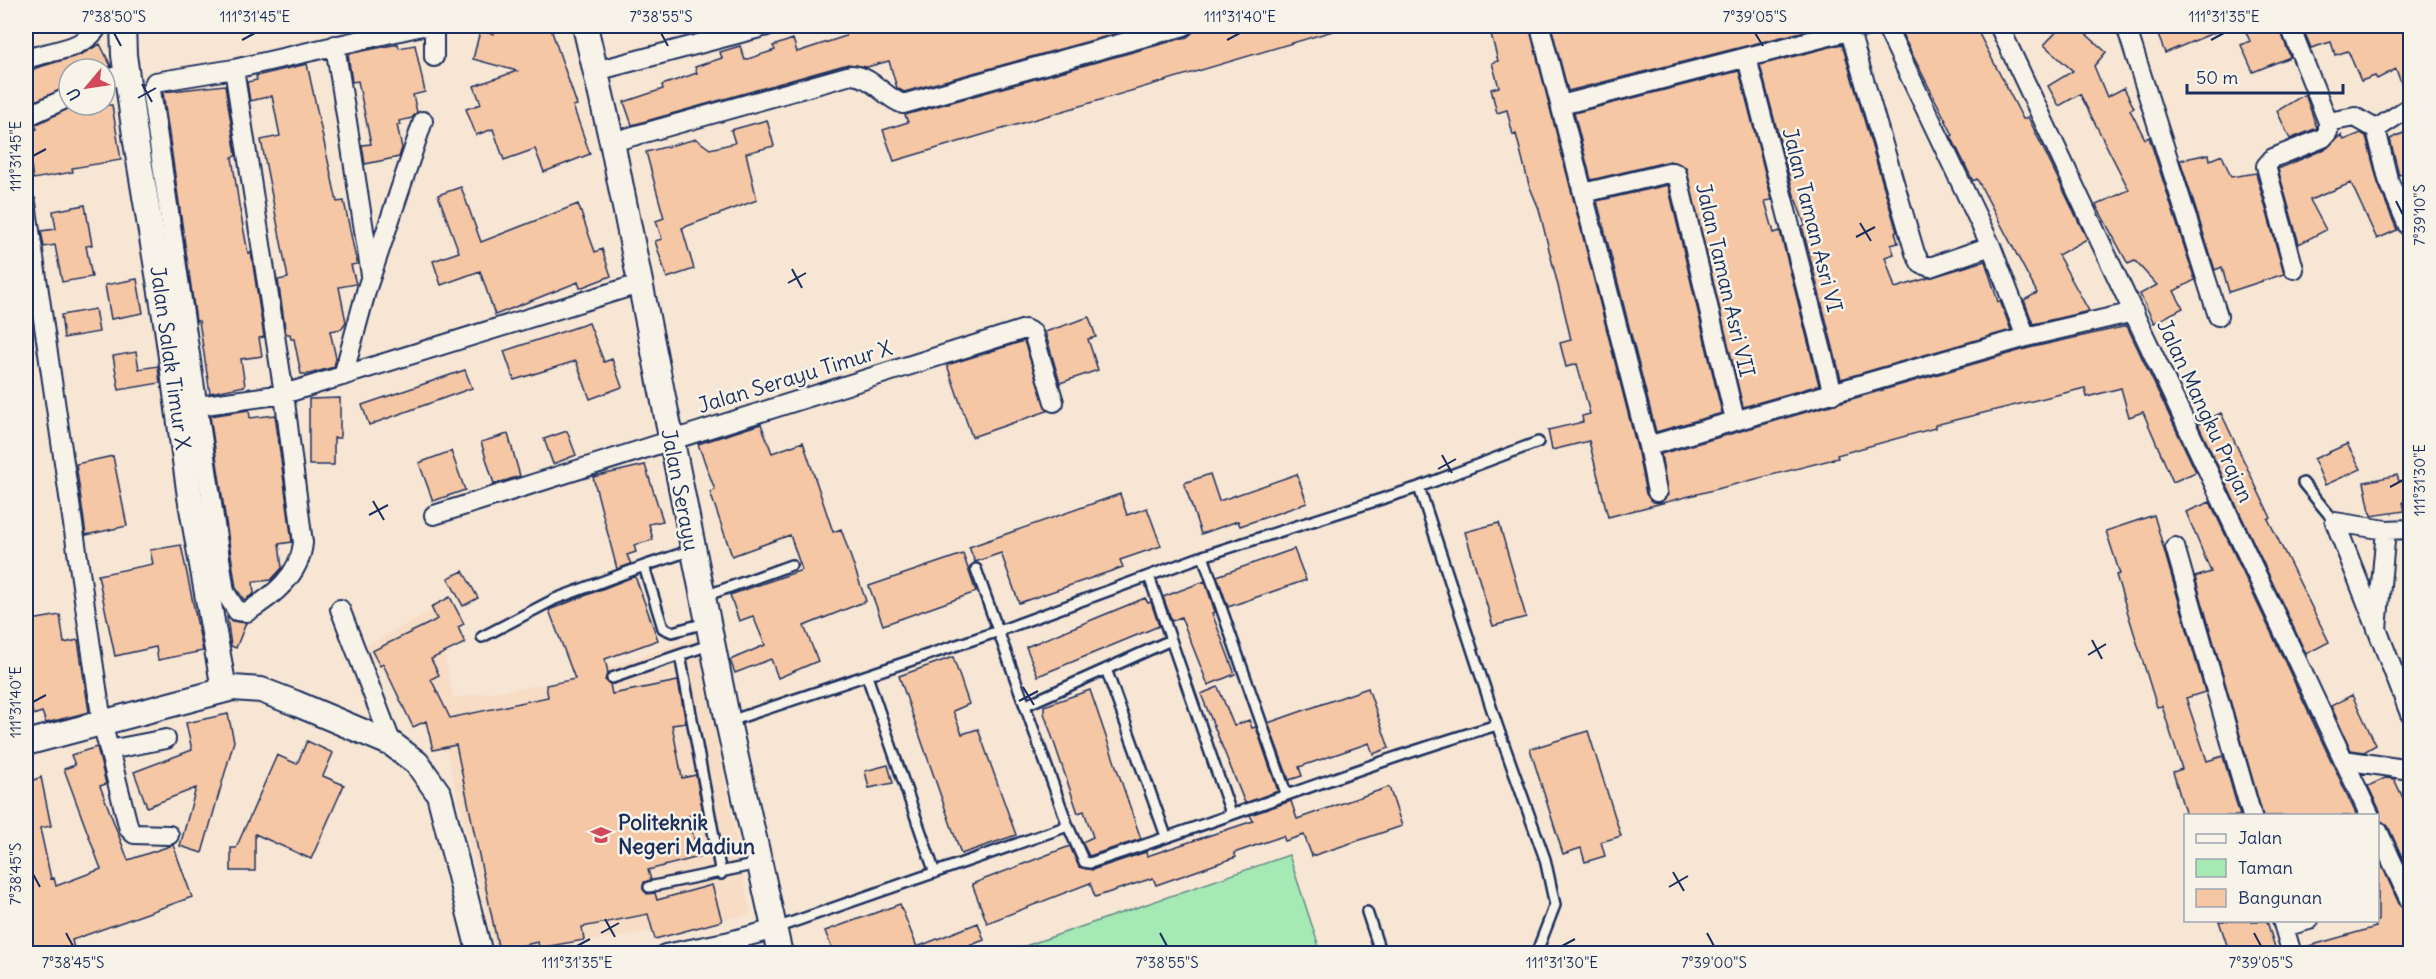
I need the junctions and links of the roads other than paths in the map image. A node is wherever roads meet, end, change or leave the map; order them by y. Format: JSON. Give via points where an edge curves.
{"nodes":[{"id":1,"x":98,"y":26,"type":"edge"},
{"id":2,"x":123,"y":26,"type":"edge"},
{"id":3,"x":585,"y":26,"type":"edge"},
{"id":4,"x":767,"y":26,"type":"edge"},
{"id":5,"x":1184,"y":26,"type":"edge"},
{"id":6,"x":1540,"y":26,"type":"edge"},
{"id":7,"x":1868,"y":26,"type":"edge"},
{"id":8,"x":1886,"y":26,"type":"edge"},
{"id":9,"x":1999,"y":26,"type":"edge"},
{"id":10,"x":2126,"y":26,"type":"edge"},
{"id":11,"x":2290,"y":26,"type":"edge"},
{"id":12,"x":1850,"y":32,"type":"junction"},
{"id":13,"x":335,"y":45,"type":"junction"},
{"id":14,"x":434,"y":57,"type":"dead end"},
{"id":15,"x":1747,"y":58,"type":"junction"},
{"id":16,"x":26,"y":59,"type":"edge"},
{"id":17,"x":117,"y":69,"type":"edge"},
{"id":18,"x":234,"y":69,"type":"junction"},
{"id":19,"x":596,"y":71,"type":"junction"},
{"id":20,"x":117,"y":81,"type":"edge"},
{"id":21,"x":57,"y":103,"type":"edge"},
{"id":22,"x":1561,"y":105,"type":"junction"},
{"id":23,"x":2410,"y":107,"type":"edge"},
{"id":24,"x":26,"y":117,"type":"edge"},
{"id":25,"x":423,"y":121,"type":"dead end"},
{"id":26,"x":2328,"y":122,"type":"junction"},
{"id":27,"x":2376,"y":129,"type":"junction"},
{"id":28,"x":612,"y":142,"type":"junction"},
{"id":29,"x":1583,"y":193,"type":"junction"},
{"id":30,"x":26,"y":203,"type":"edge"},
{"id":31,"x":2408,"y":226,"type":"dead end"},
{"id":32,"x":1991,"y":246,"type":"junction"},
{"id":33,"x":2294,"y":268,"type":"dead end"},
{"id":34,"x":371,"y":277,"type":"junction"},
{"id":35,"x":639,"y":284,"type":"junction"},
{"id":36,"x":2133,"y":312,"type":"junction"},
{"id":37,"x":2218,"y":316,"type":"dead end"},
{"id":38,"x":2026,"y":337,"type":"junction"},
{"id":39,"x":356,"y":372,"type":"junction"},
{"id":40,"x":284,"y":394,"type":"junction"},
{"id":41,"x":1833,"y":394,"type":"junction"},
{"id":42,"x":1053,"y":402,"type":"dead end"},
{"id":43,"x":198,"y":406,"type":"junction"},
{"id":44,"x":1735,"y":420,"type":"junction"},
{"id":45,"x":670,"y":440,"type":"junction"},
{"id":46,"x":1538,"y":442,"type":"dead end"},
{"id":47,"x":1648,"y":446,"type":"junction"},
{"id":48,"x":2303,"y":483,"type":"dead end"},
{"id":49,"x":1419,"y":487,"type":"junction"},
{"id":50,"x":1657,"y":492,"type":"dead end"},
{"id":51,"x":434,"y":515,"type":"dead end"},
{"id":52,"x":2335,"y":522,"type":"junction"},
{"id":53,"x":2410,"y":529,"type":"edge"},
{"id":54,"x":2386,"y":530,"type":"junction"},
{"id":55,"x":2175,"y":547,"type":"dead end"},
{"id":56,"x":692,"y":550,"type":"junction"},
{"id":57,"x":1203,"y":556,"type":"junction"},
{"id":58,"x":791,"y":565,"type":"dead end"},
{"id":59,"x":644,"y":566,"type":"junction"},
{"id":60,"x":976,"y":569,"type":"dead end"},
{"id":61,"x":1149,"y":576,"type":"junction"},
{"id":62,"x":702,"y":596,"type":"junction"},
{"id":63,"x":340,"y":609,"type":"dead end"},
{"id":64,"x":2377,"y":629,"type":"junction"},
{"id":65,"x":999,"y":631,"type":"junction"},
{"id":66,"x":711,"y":634,"type":"junction"},
{"id":67,"x":482,"y":637,"type":"dead end"},
{"id":68,"x":1171,"y":640,"type":"junction"},
{"id":69,"x":680,"y":656,"type":"junction"},
{"id":70,"x":1106,"y":669,"type":"junction"},
{"id":71,"x":867,"y":676,"type":"junction"},
{"id":72,"x":612,"y":678,"type":"dead end"},
{"id":73,"x":229,"y":688,"type":"junction"},
{"id":74,"x":1026,"y":705,"type":"junction"},
{"id":75,"x":2410,"y":714,"type":"edge"},
{"id":76,"x":102,"y":722,"type":"junction"},
{"id":77,"x":728,"y":722,"type":"junction"},
{"id":78,"x":1497,"y":725,"type":"junction"},
{"id":79,"x":166,"y":739,"type":"dead end"},
{"id":80,"x":26,"y":742,"type":"edge"},
{"id":81,"x":392,"y":744,"type":"junction"},
{"id":82,"x":109,"y":750,"type":"junction"},
{"id":83,"x":2344,"y":760,"type":"junction"},
{"id":84,"x":2410,"y":770,"type":"edge"},
{"id":85,"x":1286,"y":793,"type":"junction"},
{"id":86,"x":1231,"y":813,"type":"junction"},
{"id":87,"x":2251,"y":814,"type":"edge"},
{"id":88,"x":2369,"y":814,"type":"edge"},
{"id":89,"x":1068,"y":826,"type":"junction"},
{"id":90,"x":2379,"y":833,"type":"edge"},
{"id":91,"x":169,"y":834,"type":"dead end"},
{"id":92,"x":1166,"y":836,"type":"junction"},
{"id":93,"x":758,"y":864,"type":"junction"},
{"id":94,"x":935,"y":873,"type":"junction"},
{"id":95,"x":721,"y":874,"type":"junction"},
{"id":96,"x":649,"y":887,"type":"dead end"},
{"id":97,"x":2410,"y":902,"type":"edge"},
{"id":98,"x":1367,"y":912,"type":"dead end"},
{"id":99,"x":2300,"y":922,"type":"edge"},
{"id":100,"x":2283,"y":924,"type":"edge"},
{"id":101,"x":774,"y":929,"type":"junction"},
{"id":102,"x":480,"y":954,"type":"edge"},
{"id":103,"x":664,"y":954,"type":"edge"},
{"id":104,"x":780,"y":954,"type":"edge"},
{"id":105,"x":1381,"y":954,"type":"edge"},
{"id":106,"x":1536,"y":954,"type":"edge"},
{"id":107,"x":2292,"y":954,"type":"edge"}],
"edges":[{"from":1,"to":16,"type":"street","via":[[75,45]]},
{"from":2,"to":17,"type":"street","name":"Jalan Salak Timur X"},
{"from":3,"to":19,"type":"street","name":"Jalan Serayu"},
{"from":4,"to":19,"type":"street"},
{"from":5,"to":28,"type":"street","via":[[903,104],[891,100],[865,76],[851,75]]},
{"from":6,"to":22,"type":"street"},
{"from":7,"to":12,"type":"street"},
{"from":8,"to":32,"type":"street"},
{"from":9,"to":36,"type":"street","name":"Jalan Mangku Prajan"},
{"from":10,"to":37,"type":"street"},
{"from":11,"to":26,"type":"street"},
{"from":12,"to":15,"type":"street"},
{"from":12,"to":32,"type":"street","via":[[1921,264],[1930,267]]},
{"from":13,"to":14,"type":"street","via":[[429,27],[436,38]]},
{"from":13,"to":18,"type":"street"},
{"from":13,"to":34,"type":"street"},
{"from":15,"to":22,"type":"street"},
{"from":15,"to":41,"type":"street","name":"Jalan Taman Asri VI"},
{"from":18,"to":40,"type":"street"},
{"from":18,"to":43,"type":"street","via":[[155,82],[151,90]]},
{"from":19,"to":28,"type":"street","name":"Jalan Serayu"},
{"from":20,"to":73,"type":"street","name":"Jalan Salak Timur X","via":[[167,328],[190,497]]},
{"from":21,"to":24,"type":"street"},
{"from":22,"to":29,"type":"street"},
{"from":23,"to":27,"type":"street"},
{"from":25,"to":34,"type":"street"},
{"from":26,"to":27,"type":"street","via":[[2355,117]]},
{"from":26,"to":33,"type":"street","via":[[2323,138],[2273,158],[2266,166]]},
{"from":27,"to":31,"type":"street","via":[[2388,179]]},
{"from":28,"to":35,"type":"street","name":"Jalan Serayu"},
{"from":29,"to":44,"type":"street","name":"Jalan Taman Asri VII","via":[[1677,174]]},
{"from":29,"to":47,"type":"street"},
{"from":30,"to":76,"type":"street"},
{"from":32,"to":38,"type":"street"},
{"from":34,"to":39,"type":"street"},
{"from":35,"to":39,"type":"street"},
{"from":35,"to":45,"type":"street","name":"Jalan Serayu"},
{"from":36,"to":38,"type":"street"},
{"from":36,"to":83,"type":"street","name":"Jalan Mangku Prajan"},
{"from":38,"to":41,"type":"street"},
{"from":39,"to":40,"type":"street"},
{"from":40,"to":43,"type":"street"},
{"from":40,"to":43,"type":"street","via":[[302,553],[292,575],[247,612],[237,611],[225,592]]},
{"from":41,"to":44,"type":"street"},
{"from":42,"to":45,"type":"street","name":"Jalan Serayu Timur X","via":[[1033,333],[1025,329]]},
{"from":44,"to":47,"type":"street"},
{"from":45,"to":51,"type":"street","name":"Jalan Serayu Timur X"},
{"from":45,"to":56,"type":"street","name":"Jalan Serayu"},
{"from":46,"to":49,"type":"lane"},
{"from":47,"to":50,"type":"street"},
{"from":48,"to":52,"type":"lane"},
{"from":49,"to":57,"type":"lane"},
{"from":49,"to":78,"type":"lane"},
{"from":52,"to":54,"type":"street"},
{"from":52,"to":64,"type":"street"},
{"from":53,"to":54,"type":"street"},
{"from":54,"to":64,"type":"street"},
{"from":55,"to":87,"type":"street"},
{"from":56,"to":59,"type":"lane"},
{"from":56,"to":62,"type":"street","name":"Jalan Serayu"},
{"from":57,"to":61,"type":"lane"},
{"from":57,"to":85,"type":"lane"},
{"from":58,"to":62,"type":"lane"},
{"from":59,"to":66,"type":"lane","via":[[663,628]]},
{"from":59,"to":67,"type":"lane","via":[[555,599]]},
{"from":60,"to":65,"type":"lane"},
{"from":61,"to":65,"type":"lane"},
{"from":61,"to":68,"type":"lane"},
{"from":62,"to":66,"type":"street","name":"Jalan Serayu"},
{"from":63,"to":81,"type":"street"},
{"from":64,"to":75,"type":"street"},
{"from":65,"to":71,"type":"lane"},
{"from":65,"to":74,"type":"lane"},
{"from":66,"to":69,"type":"lane"},
{"from":66,"to":77,"type":"street","name":"Jalan Serayu"},
{"from":68,"to":70,"type":"lane"},
{"from":68,"to":86,"type":"lane"},
{"from":69,"to":72,"type":"lane"},
{"from":69,"to":95,"type":"lane"},
{"from":70,"to":74,"type":"lane"},
{"from":70,"to":92,"type":"lane"},
{"from":71,"to":77,"type":"lane"},
{"from":71,"to":94,"type":"lane"},
{"from":73,"to":76,"type":"street"},
{"from":73,"to":81,"type":"street","via":[[261,690]]},
{"from":74,"to":89,"type":"lane"},
{"from":76,"to":80,"type":"street"},
{"from":76,"to":82,"type":"street"},
{"from":77,"to":93,"type":"street","name":"Jalan Serayu"},
{"from":78,"to":85,"type":"lane"},
{"from":78,"to":106,"type":"lane","via":[[1545,859],[1555,904]]},
{"from":79,"to":82,"type":"street"},
{"from":81,"to":102,"type":"street","via":[[417,763],[439,794]]},
{"from":82,"to":91,"type":"street","via":[[131,832]]},
{"from":83,"to":84,"type":"street"},
{"from":83,"to":88,"type":"street","name":"Jalan Mangku Prajan"},
{"from":85,"to":86,"type":"lane"},
{"from":86,"to":92,"type":"lane"},
{"from":89,"to":92,"type":"lane","via":[[1079,856],[1090,863]]},
{"from":89,"to":94,"type":"lane"},
{"from":90,"to":97,"type":"street"},
{"from":93,"to":95,"type":"lane"},
{"from":93,"to":101,"type":"street","name":"Jalan Serayu"},
{"from":94,"to":101,"type":"lane"},
{"from":95,"to":96,"type":"lane"},
{"from":98,"to":105,"type":"lane"},
{"from":99,"to":100,"type":"street"},
{"from":100,"to":107,"type":"street"},
{"from":101,"to":103,"type":"street"},
{"from":101,"to":104,"type":"street","name":"Jalan Serayu"}]}
